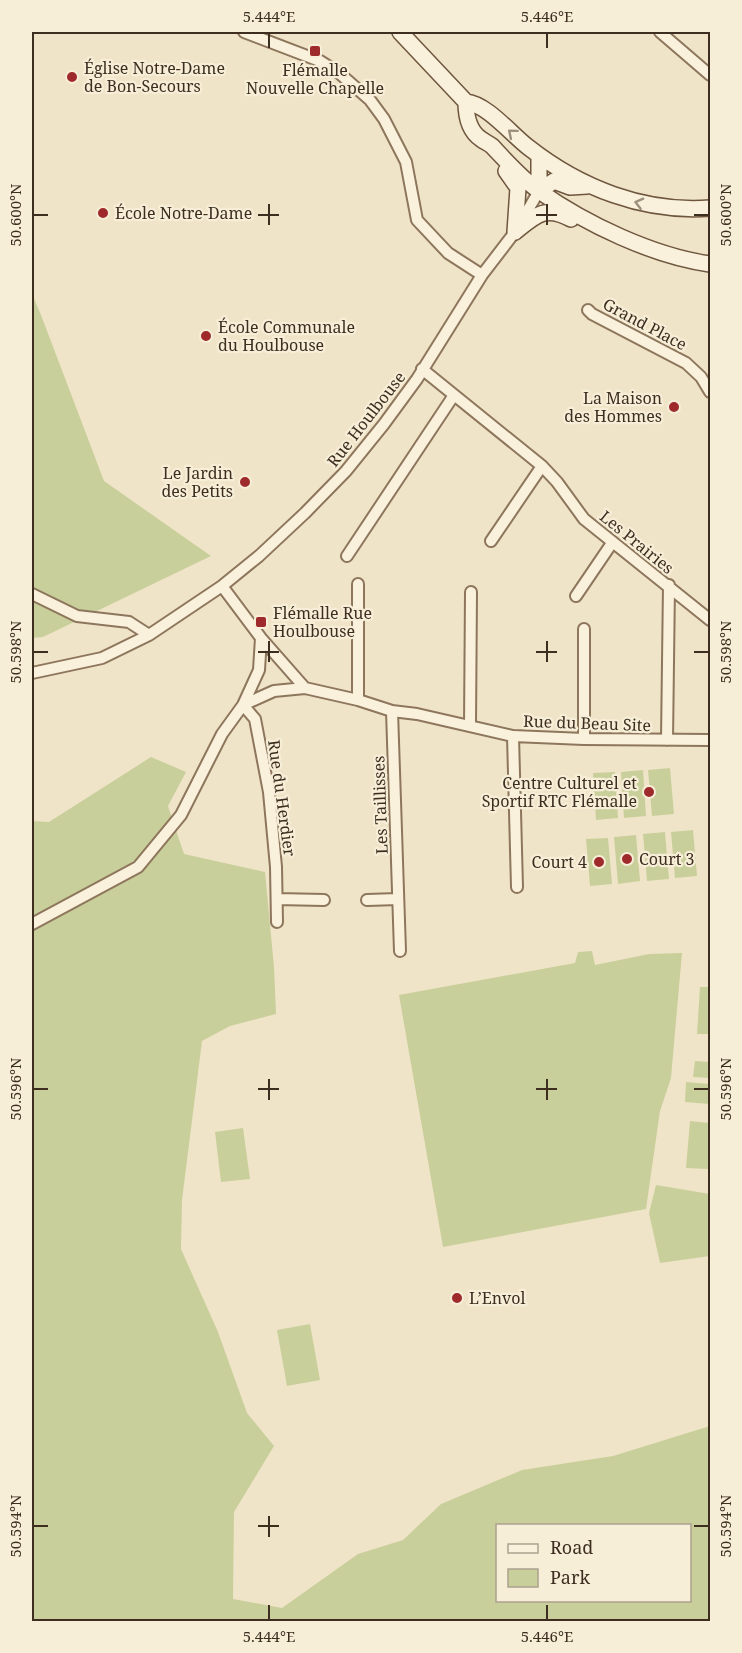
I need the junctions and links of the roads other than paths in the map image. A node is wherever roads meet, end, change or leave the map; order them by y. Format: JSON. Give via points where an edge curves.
{"nodes":[{"id":1,"x":244,"y":32,"type":"edge"},
{"id":2,"x":400,"y":32,"type":"edge"},
{"id":3,"x":660,"y":32,"type":"edge"},
{"id":4,"x":711,"y":75,"type":"edge"},
{"id":5,"x":466,"y":102,"type":"junction"},
{"id":6,"x":480,"y":138,"type":"junction"},
{"id":7,"x":539,"y":156,"type":"junction"},
{"id":8,"x":590,"y":185,"type":"junction"},
{"id":9,"x":539,"y":191,"type":"junction"},
{"id":10,"x":711,"y":208,"type":"edge"},
{"id":11,"x":515,"y":232,"type":"junction"},
{"id":12,"x":629,"y":239,"type":"junction"},
{"id":13,"x":711,"y":264,"type":"edge"},
{"id":14,"x":482,"y":275,"type":"junction"},
{"id":15,"x":588,"y":310,"type":"dead end"},
{"id":16,"x":422,"y":369,"type":"junction"},
{"id":17,"x":711,"y":393,"type":"edge"},
{"id":18,"x":454,"y":395,"type":"junction"},
{"id":19,"x":542,"y":466,"type":"junction"},
{"id":20,"x":491,"y":541,"type":"dead end"},
{"id":21,"x":612,"y":543,"type":"junction"},
{"id":22,"x":347,"y":556,"type":"dead end"},
{"id":23,"x":358,"y":584,"type":"dead end"},
{"id":24,"x":669,"y":585,"type":"junction"},
{"id":25,"x":222,"y":586,"type":"junction"},
{"id":26,"x":471,"y":592,"type":"dead end"},
{"id":27,"x":32,"y":594,"type":"edge"},
{"id":28,"x":576,"y":596,"type":"dead end"},
{"id":29,"x":711,"y":620,"type":"edge"},
{"id":30,"x":584,"y":629,"type":"dead end"},
{"id":31,"x":149,"y":635,"type":"junction"},
{"id":32,"x":261,"y":638,"type":"junction"},
{"id":33,"x":32,"y":673,"type":"edge"},
{"id":34,"x":305,"y":688,"type":"junction"},
{"id":35,"x":358,"y":700,"type":"junction"},
{"id":36,"x":243,"y":705,"type":"junction"},
{"id":37,"x":392,"y":711,"type":"junction"},
{"id":38,"x":470,"y":725,"type":"junction"},
{"id":39,"x":513,"y":736,"type":"junction"},
{"id":40,"x":584,"y":739,"type":"junction"},
{"id":41,"x":668,"y":740,"type":"junction"},
{"id":42,"x":711,"y":740,"type":"edge"},
{"id":43,"x":517,"y":887,"type":"dead end"},
{"id":44,"x":277,"y":899,"type":"junction"},
{"id":45,"x":398,"y":899,"type":"junction"},
{"id":46,"x":324,"y":900,"type":"dead end"},
{"id":47,"x":367,"y":900,"type":"dead end"},
{"id":48,"x":277,"y":922,"type":"dead end"},
{"id":49,"x":32,"y":924,"type":"edge"},
{"id":50,"x":400,"y":951,"type":"dead end"}],
"edges":[{"from":1,"to":14,"type":"street","via":[[320,61],[370,100],[406,162],[417,220],[448,253]]},
{"from":2,"to":5,"type":"main road"},
{"from":3,"to":4,"type":"street"},
{"from":5,"to":6,"type":"main road","via":[[467,118]]},
{"from":7,"to":5,"type":"main road","one_way":true,"via":[[480,106]]},
{"from":6,"to":9,"type":"main road"},
{"from":6,"to":11,"type":"main road","via":[[518,188]]},
{"from":7,"to":8,"type":"main road"},
{"from":7,"to":9,"type":"main road"},
{"from":8,"to":9,"type":"main road","via":[[573,187],[554,181]]},
{"from":10,"to":8,"type":"main road","one_way":true,"via":[[657,207]]},
{"from":9,"to":11,"type":"street","name":"Rue Houlbouse"},
{"from":9,"to":12,"type":"main road"},
{"from":11,"to":12,"type":"main road","via":[[535,215],[551,212],[612,240]]},
{"from":11,"to":14,"type":"street","name":"Rue Houlbouse"},
{"from":12,"to":13,"type":"main road","via":[[690,261]]},
{"from":14,"to":16,"type":"street","name":"Rue Houlbouse"},
{"from":15,"to":17,"type":"street","name":"Grand Place","via":[[686,363]]},
{"from":16,"to":18,"type":"street","name":"Les Prairies"},
{"from":16,"to":25,"type":"street","name":"Rue Houlbouse","via":[[346,471],[259,556]]},
{"from":18,"to":19,"type":"street","name":"Les Prairies"},
{"from":18,"to":22,"type":"street"},
{"from":19,"to":20,"type":"street"},
{"from":19,"to":21,"type":"street","name":"Les Prairies","via":[[584,519]]},
{"from":21,"to":24,"type":"street","name":"Les Prairies"},
{"from":21,"to":28,"type":"street"},
{"from":23,"to":35,"type":"street"},
{"from":24,"to":29,"type":"street"},
{"from":24,"to":41,"type":"street","name":"Les Prairies"},
{"from":25,"to":31,"type":"street","name":"Rue Houlbouse"},
{"from":25,"to":32,"type":"street"},
{"from":26,"to":38,"type":"street"},
{"from":27,"to":31,"type":"street","via":[[77,616],[129,622]]},
{"from":30,"to":40,"type":"street"},
{"from":31,"to":33,"type":"street","name":"Rue Houlbouse","via":[[102,658]]},
{"from":32,"to":34,"type":"street"},
{"from":32,"to":36,"type":"street","via":[[259,670]]},
{"from":34,"to":35,"type":"street"},
{"from":34,"to":36,"type":"street","via":[[274,691]]},
{"from":35,"to":37,"type":"street","name":"Rue du Beau Site"},
{"from":36,"to":44,"type":"street","name":"Rue du Herdier","via":[[255,719],[269,792]]},
{"from":36,"to":49,"type":"street","via":[[222,734],[181,814],[138,867]]},
{"from":37,"to":38,"type":"street","name":"Rue du Beau Site"},
{"from":37,"to":45,"type":"street","name":"Les Taillisses"},
{"from":38,"to":39,"type":"street","name":"Rue du Beau Site"},
{"from":39,"to":40,"type":"street","name":"Rue du Beau Site"},
{"from":39,"to":43,"type":"street"},
{"from":40,"to":41,"type":"street","name":"Rue du Beau Site"},
{"from":41,"to":42,"type":"street","name":"Rue du Beau Site"},
{"from":44,"to":46,"type":"street"},
{"from":44,"to":48,"type":"street","name":"Rue du Herdier"},
{"from":45,"to":47,"type":"street"},
{"from":45,"to":50,"type":"street","name":"Les Taillisses"}]}
